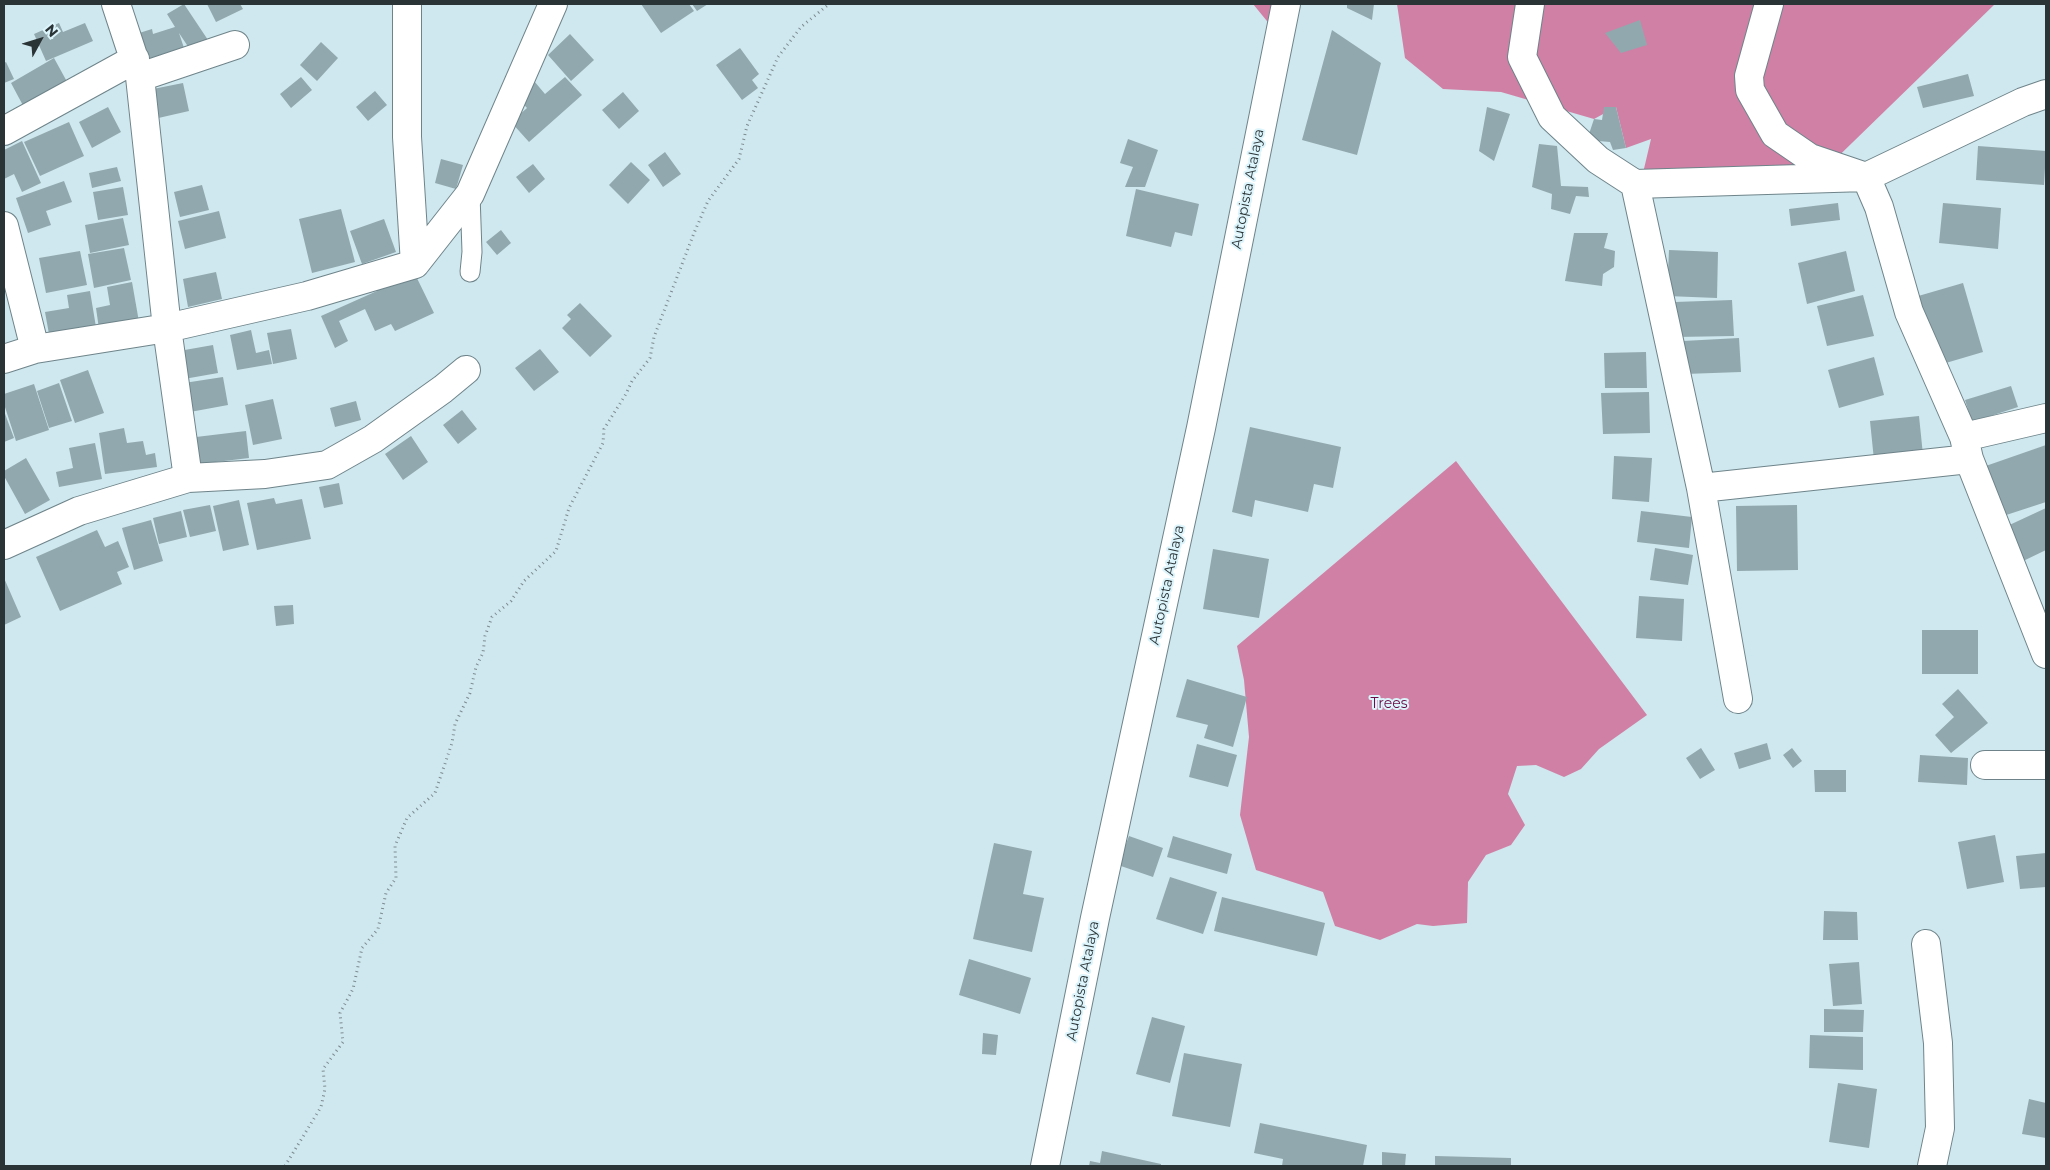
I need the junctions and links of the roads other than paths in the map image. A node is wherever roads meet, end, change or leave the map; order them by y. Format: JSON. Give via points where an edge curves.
{"nodes":[{"id":1,"x":116,"y":4,"type":"edge"},
{"id":2,"x":407,"y":4,"type":"edge"},
{"id":3,"x":554,"y":4,"type":"edge"},
{"id":4,"x":1286,"y":4,"type":"edge"},
{"id":5,"x":1530,"y":4,"type":"edge"},
{"id":6,"x":1769,"y":4,"type":"edge"},
{"id":7,"x":235,"y":45,"type":"dead end"},
{"id":8,"x":138,"y":68,"type":"junction"},
{"id":9,"x":2046,"y":94,"type":"edge"},
{"id":10,"x":4,"y":131,"type":"edge"},
{"id":11,"x":1866,"y":176,"type":"junction"},
{"id":12,"x":1635,"y":184,"type":"junction"},
{"id":13,"x":470,"y":194,"type":"junction"},
{"id":14,"x":4,"y":226,"type":"edge"},
{"id":15,"x":415,"y":264,"type":"junction"},
{"id":16,"x":470,"y":272,"type":"dead end"},
{"id":17,"x":167,"y":328,"type":"junction"},
{"id":18,"x":35,"y":349,"type":"junction"},
{"id":19,"x":4,"y":359,"type":"edge"},
{"id":20,"x":466,"y":370,"type":"dead end"},
{"id":21,"x":2046,"y":418,"type":"edge"},
{"id":22,"x":1966,"y":448,"type":"junction"},
{"id":23,"x":188,"y":478,"type":"junction"},
{"id":24,"x":1701,"y":488,"type":"junction"},
{"id":25,"x":4,"y":545,"type":"edge"},
{"id":26,"x":2045,"y":647,"type":"edge"},
{"id":27,"x":1738,"y":699,"type":"dead end"},
{"id":28,"x":1985,"y":765,"type":"dead end"},
{"id":29,"x":2046,"y":765,"type":"edge"},
{"id":30,"x":1926,"y":944,"type":"dead end"},
{"id":31,"x":1046,"y":1166,"type":"edge"},
{"id":32,"x":1932,"y":1166,"type":"edge"}],
"edges":[{"from":1,"to":8,"type":"street"},
{"from":2,"to":15,"type":"street","via":[[407,137]]},
{"from":3,"to":13,"type":"street"},
{"from":4,"to":31,"type":"street","name":"Autopista Atalaya","via":[[1201,428],[1095,918]]},
{"from":5,"to":12,"type":"street","via":[[1522,57],[1552,117],[1598,160]]},
{"from":6,"to":11,"type":"street","via":[[1749,76],[1756,104],[1775,134],[1810,158]]},
{"from":7,"to":8,"type":"street"},
{"from":8,"to":10,"type":"street"},
{"from":8,"to":17,"type":"street"},
{"from":9,"to":11,"type":"street"},
{"from":11,"to":12,"type":"street"},
{"from":11,"to":22,"type":"street","via":[[1879,207],[1909,312]]},
{"from":12,"to":24,"type":"street"},
{"from":13,"to":15,"type":"street"},
{"from":13,"to":16,"type":"lane"},
{"from":14,"to":18,"type":"street"},
{"from":15,"to":17,"type":"street","via":[[307,296]]},
{"from":17,"to":18,"type":"street"},
{"from":17,"to":23,"type":"street"},
{"from":18,"to":19,"type":"street"},
{"from":20,"to":23,"type":"street","via":[[373,439],[327,465],[266,474]]},
{"from":21,"to":22,"type":"street"},
{"from":22,"to":24,"type":"street"},
{"from":22,"to":26,"type":"street"},
{"from":23,"to":25,"type":"street","via":[[79,511]]},
{"from":24,"to":27,"type":"street"},
{"from":28,"to":29,"type":"street"},
{"from":30,"to":32,"type":"street","via":[[1938,1043],[1940,1128]]}]}
